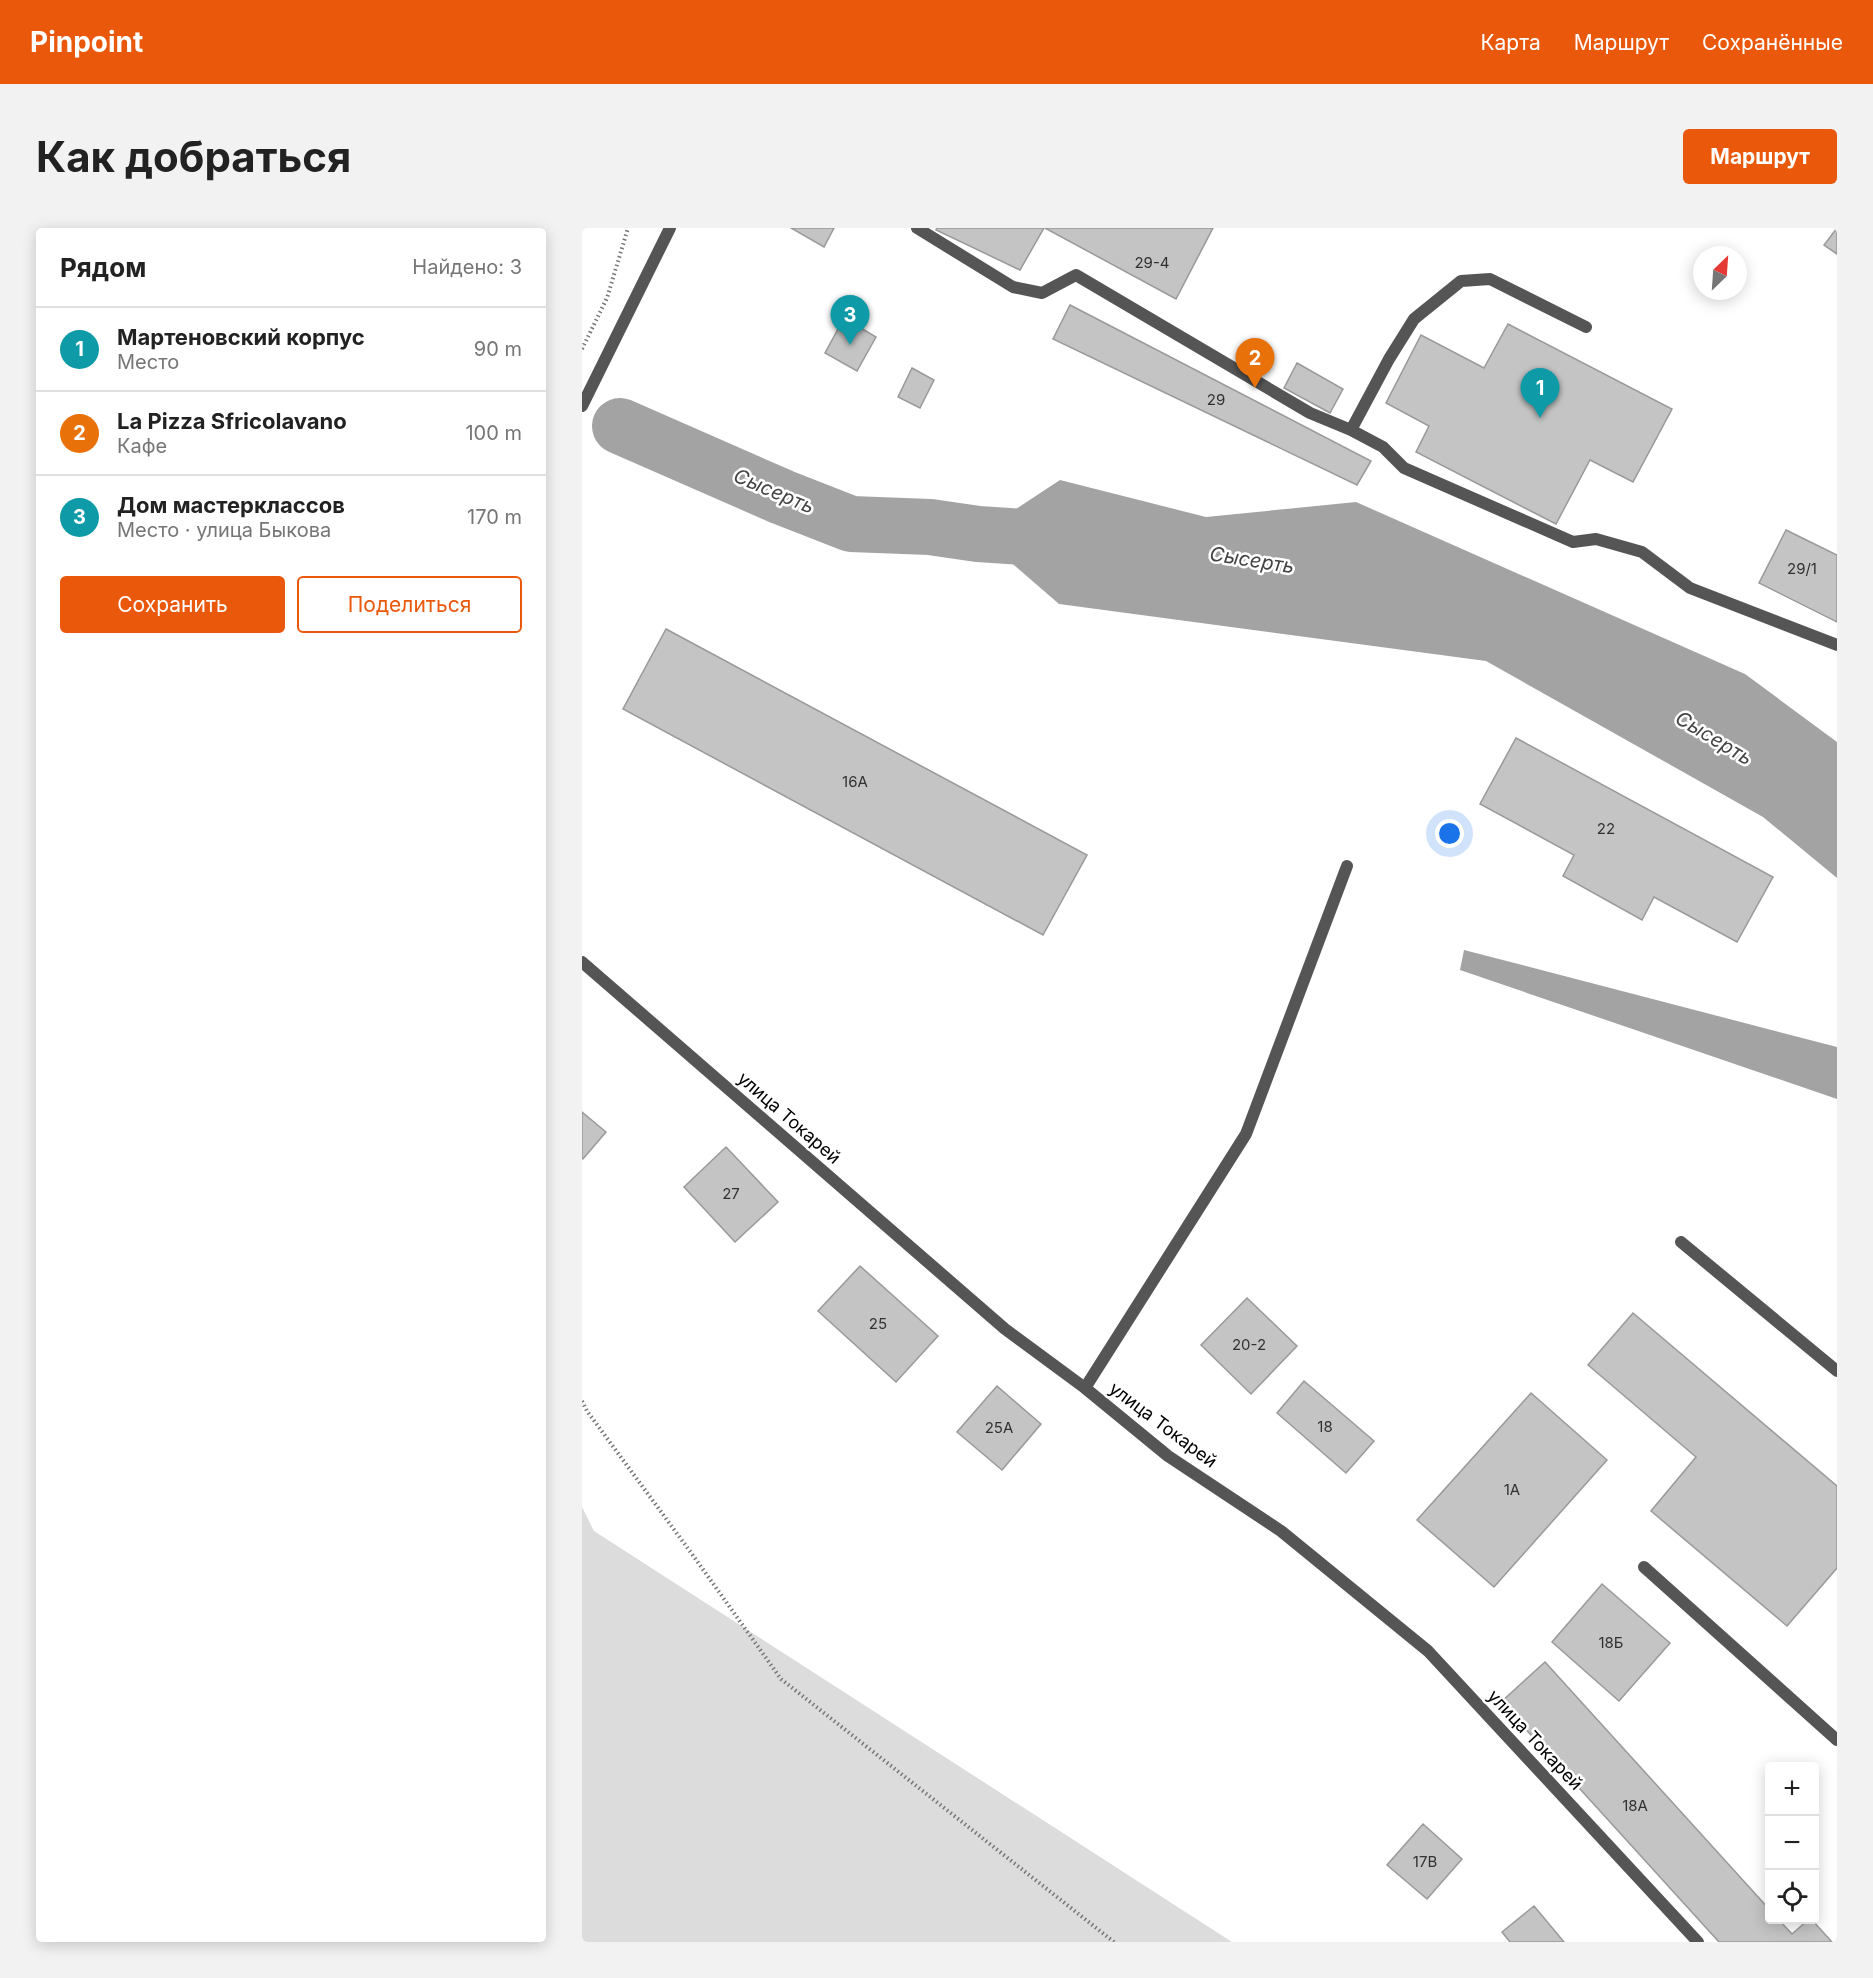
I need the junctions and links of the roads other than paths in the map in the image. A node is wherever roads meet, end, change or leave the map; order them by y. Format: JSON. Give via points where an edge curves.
{"nodes":[{"id":1,"x":670,"y":228,"type":"edge"},
{"id":2,"x":917,"y":228,"type":"edge"},
{"id":3,"x":1586,"y":327,"type":"dead end"},
{"id":4,"x":582,"y":406,"type":"edge"},
{"id":5,"x":1351,"y":430,"type":"junction"},
{"id":6,"x":1837,"y":645,"type":"edge"},
{"id":7,"x":1347,"y":866,"type":"dead end"},
{"id":8,"x":582,"y":962,"type":"edge"},
{"id":9,"x":1681,"y":1242,"type":"dead end"},
{"id":10,"x":1837,"y":1371,"type":"edge"},
{"id":11,"x":1085,"y":1388,"type":"junction"},
{"id":12,"x":1644,"y":1568,"type":"dead end"},
{"id":13,"x":1837,"y":1740,"type":"edge"},
{"id":14,"x":1698,"y":1942,"type":"edge"}],
"edges":[{"from":1,"to":4,"type":"street"},
{"from":2,"to":5,"type":"street","via":[[1013,287],[1042,293],[1076,275],[1310,413]]},
{"from":3,"to":5,"type":"street","via":[[1490,279],[1461,282],[1414,319]]},
{"from":5,"to":6,"type":"street","via":[[1383,447],[1404,468],[1572,542],[1596,539],[1642,552],[1690,588]]},
{"from":7,"to":11,"type":"street","via":[[1246,1134]]},
{"from":8,"to":11,"type":"street","name":"улица Токарей","via":[[1005,1329]]},
{"from":9,"to":10,"type":"street"},
{"from":11,"to":14,"type":"street","name":"улица Токарей","via":[[1168,1456],[1281,1531],[1428,1651]]},
{"from":12,"to":13,"type":"street"}]}
